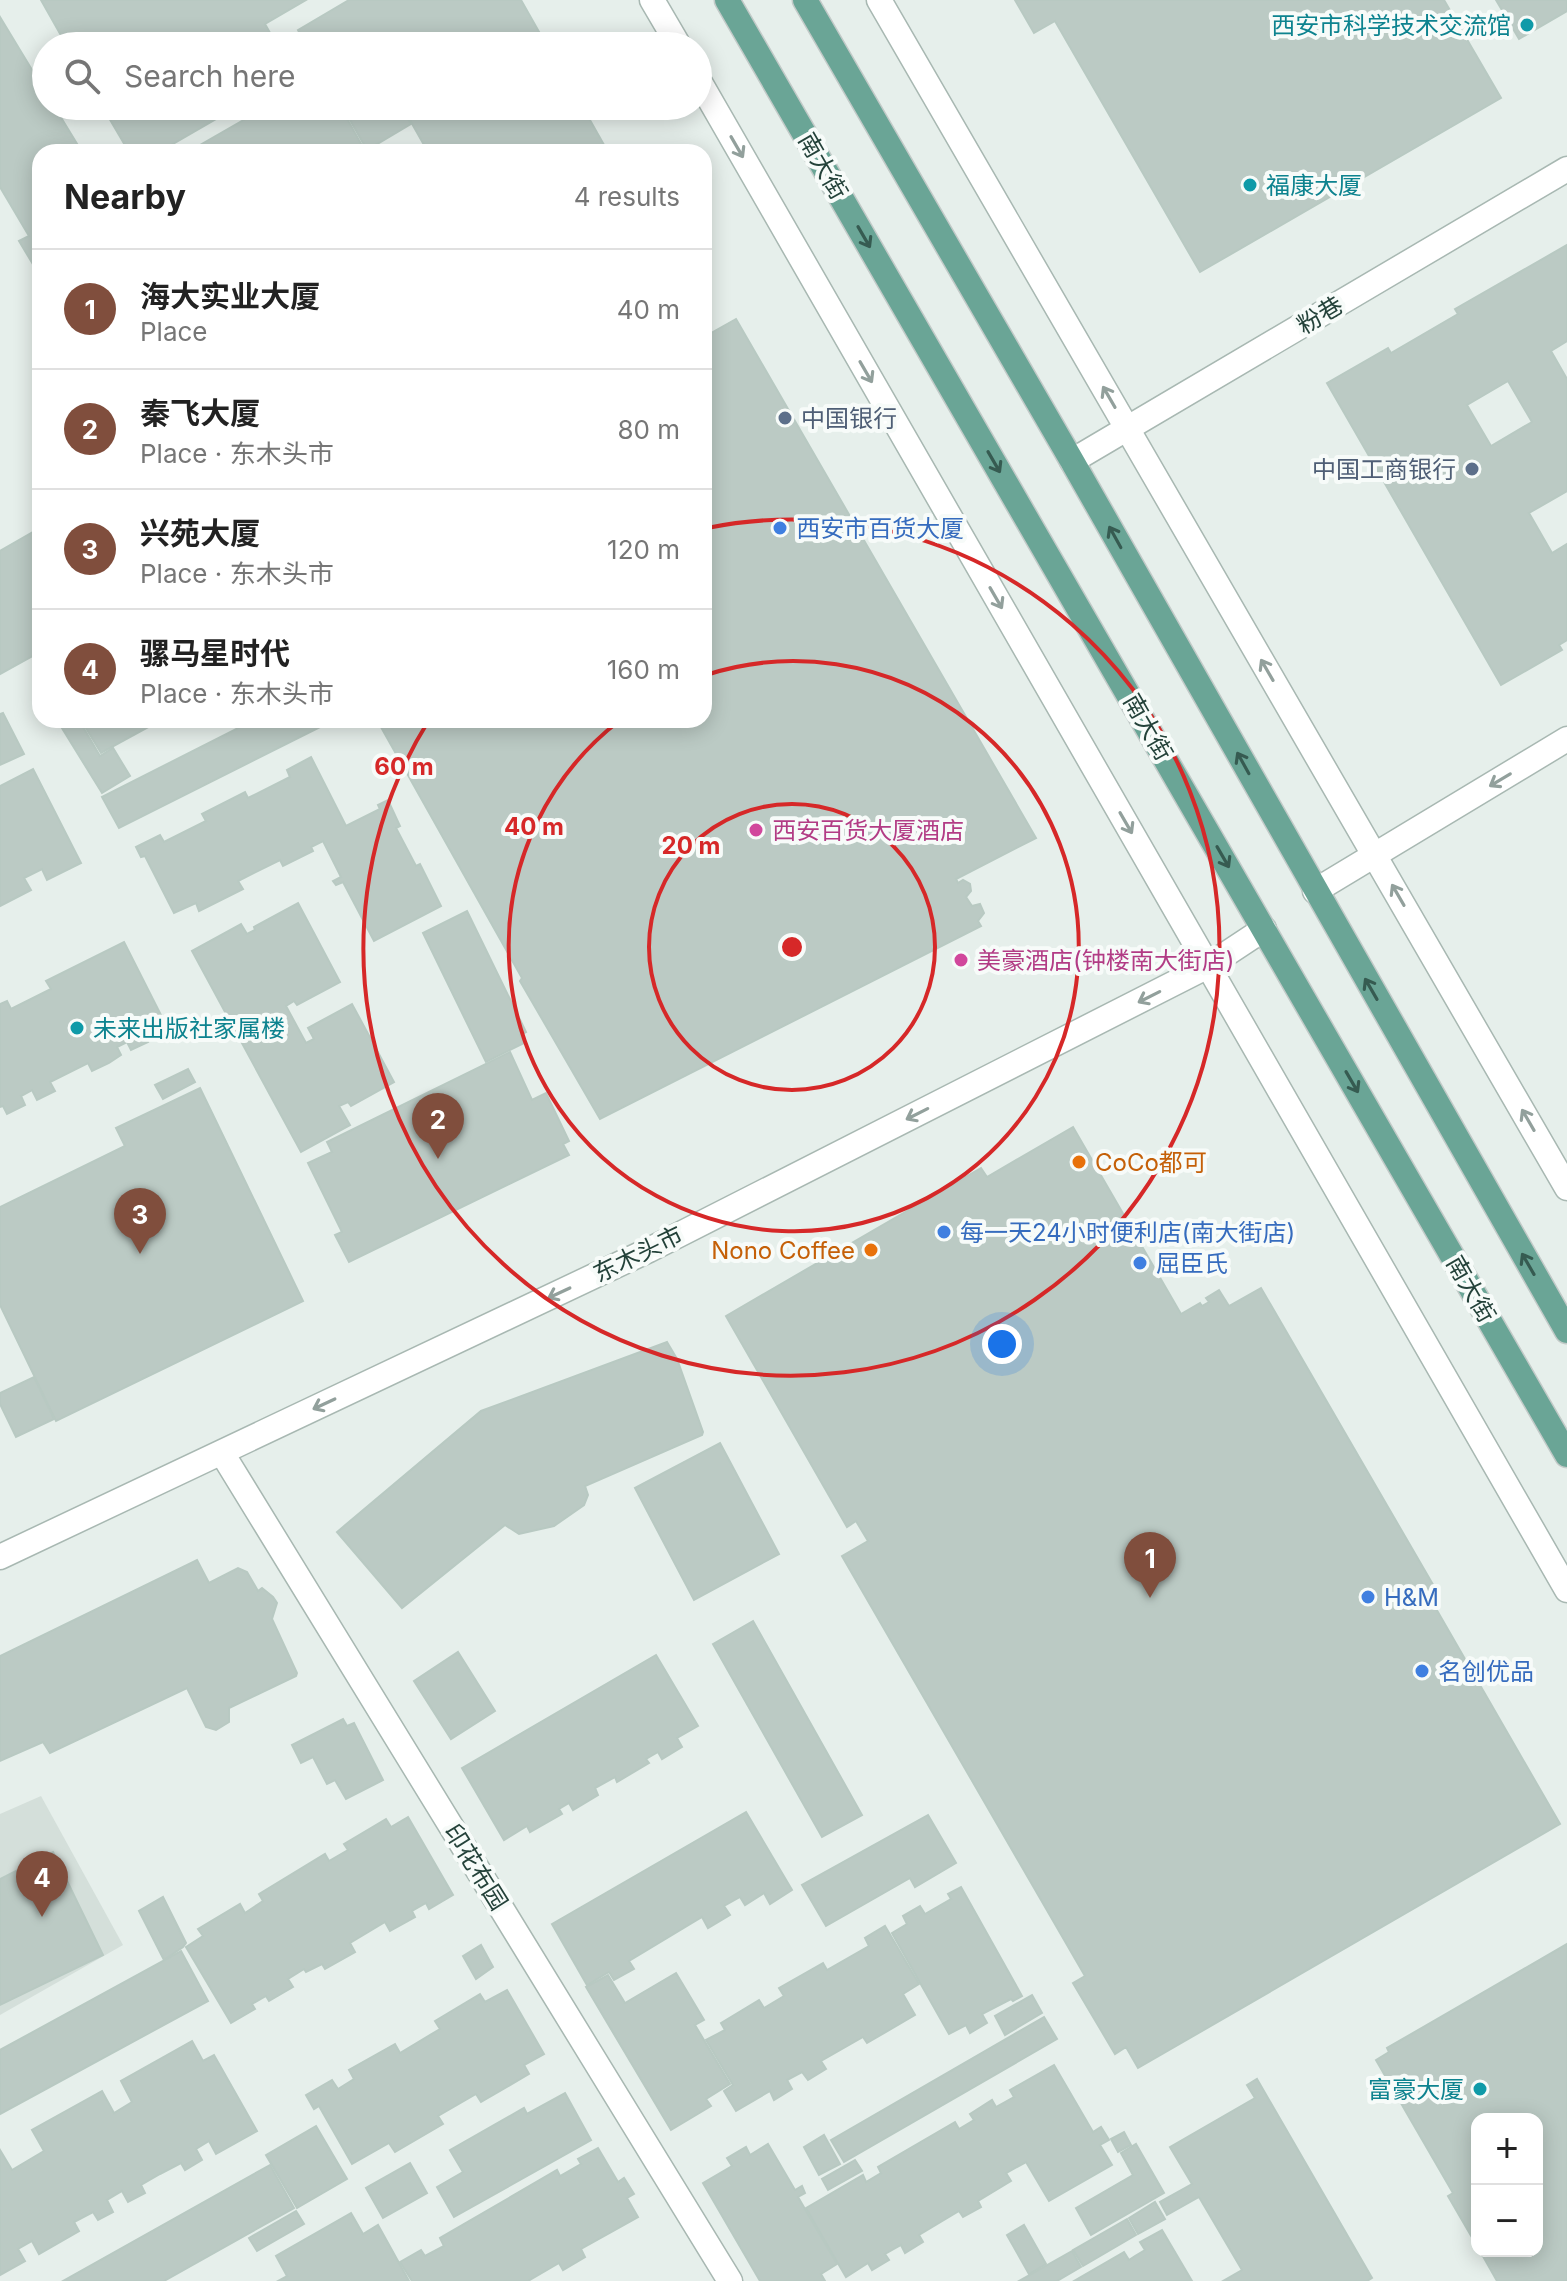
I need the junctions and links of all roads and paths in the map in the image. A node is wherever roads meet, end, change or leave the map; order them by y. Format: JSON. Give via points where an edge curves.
{"nodes":[{"id":1,"x":652,"y":0,"type":"edge"},
{"id":2,"x":727,"y":0,"type":"edge"},
{"id":3,"x":805,"y":0,"type":"edge"},
{"id":4,"x":879,"y":0,"type":"edge"},
{"id":5,"x":671,"y":32,"type":"edge"},
{"id":6,"x":712,"y":103,"type":"edge"},
{"id":7,"x":1567,"y":169,"type":"edge"},
{"id":8,"x":1127,"y":428,"type":"junction"},
{"id":9,"x":1072,"y":461,"type":"junction"},
{"id":10,"x":1567,"y":739,"type":"edge"},
{"id":11,"x":1375,"y":855,"type":"junction"},
{"id":12,"x":1315,"y":891,"type":"junction"},
{"id":13,"x":1264,"y":929,"type":"junction"},
{"id":14,"x":1208,"y":966,"type":"junction"},
{"id":15,"x":1567,"y":1188,"type":"edge"},
{"id":16,"x":1567,"y":1331,"type":"edge"},
{"id":17,"x":222,"y":1453,"type":"junction"},
{"id":18,"x":1567,"y":1455,"type":"edge"},
{"id":19,"x":0,"y":1557,"type":"edge"},
{"id":20,"x":1567,"y":1590,"type":"edge"},
{"id":21,"x":730,"y":2281,"type":"edge"}],
"edges":[{"from":1,"to":5,"type":"street"},
{"from":2,"to":13,"type":"main road","name":"南大街","one_way":true},
{"from":3,"to":9,"type":"main road"},
{"from":8,"to":4,"type":"street","one_way":true},
{"from":6,"to":14,"type":"street","one_way":true},
{"from":7,"to":8,"type":"street","name":"粉巷"},
{"from":8,"to":9,"type":"street","name":"粉巷"},
{"from":11,"to":8,"type":"street","one_way":true},
{"from":12,"to":9,"type":"main road","one_way":true},
{"from":10,"to":11,"type":"street","one_way":true},
{"from":11,"to":12,"type":"street"},
{"from":15,"to":11,"type":"street","one_way":true},
{"from":16,"to":12,"type":"main road","one_way":true},
{"from":13,"to":14,"type":"street","name":"东木头市"},
{"from":13,"to":18,"type":"main road","name":"南大街","one_way":true},
{"from":14,"to":17,"type":"street","name":"东木头市","one_way":true,"via":[[649,1250]]},
{"from":14,"to":20,"type":"street"},
{"from":17,"to":19,"type":"street","name":"东木头市"},
{"from":17,"to":21,"type":"street","name":"印花布园"}]}
